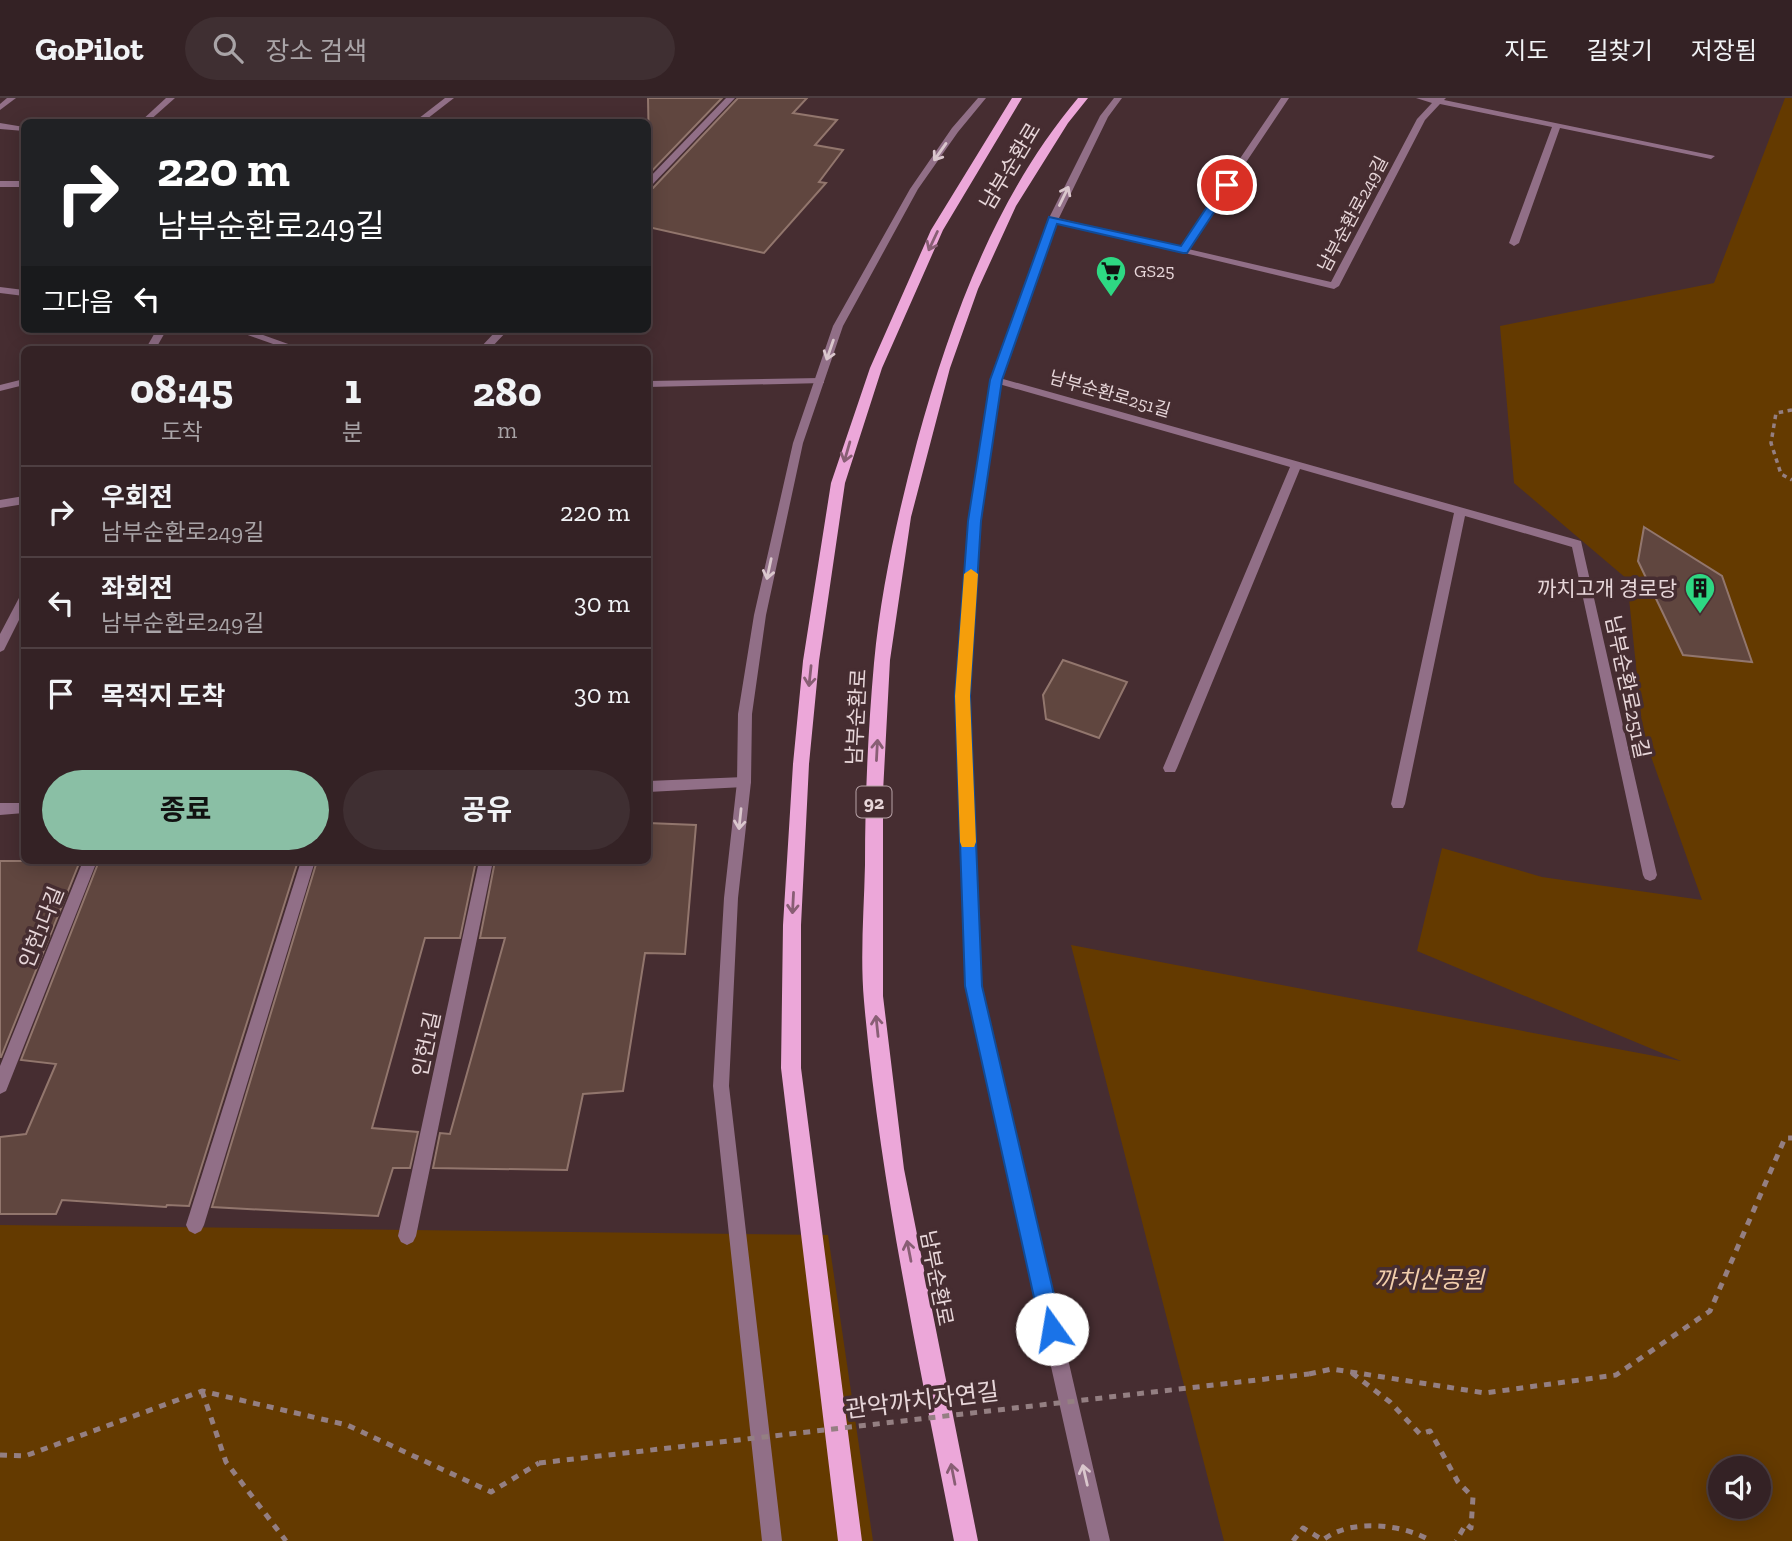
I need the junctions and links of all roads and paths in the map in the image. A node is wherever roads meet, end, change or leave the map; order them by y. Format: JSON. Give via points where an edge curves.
{"nodes":[{"id":1,"x":12,"y":98,"type":"edge"},
{"id":2,"x":171,"y":98,"type":"edge"},
{"id":3,"x":450,"y":98,"type":"edge"},
{"id":4,"x":731,"y":98,"type":"edge"},
{"id":5,"x":982,"y":98,"type":"edge"},
{"id":6,"x":1017,"y":98,"type":"edge"},
{"id":7,"x":1083,"y":98,"type":"edge"},
{"id":8,"x":1118,"y":98,"type":"edge"},
{"id":9,"x":1285,"y":98,"type":"edge"},
{"id":10,"x":1420,"y":98,"type":"edge"},
{"id":11,"x":1441,"y":100,"type":"edge"},
{"id":12,"x":0,"y":108,"type":"edge"},
{"id":13,"x":147,"y":119,"type":"edge"},
{"id":14,"x":422,"y":119,"type":"edge"},
{"id":15,"x":1557,"y":125,"type":"junction"},
{"id":16,"x":0,"y":126,"type":"edge"},
{"id":17,"x":21,"y":129,"type":"edge"},
{"id":18,"x":1712,"y":156,"type":"dead end"},
{"id":19,"x":651,"y":181,"type":"edge"},
{"id":20,"x":0,"y":184,"type":"edge"},
{"id":21,"x":21,"y":184,"type":"edge"},
{"id":22,"x":1053,"y":220,"type":"junction"},
{"id":23,"x":1514,"y":243,"type":"dead end"},
{"id":24,"x":1183,"y":250,"type":"junction"},
{"id":25,"x":0,"y":290,"type":"edge"},
{"id":26,"x":21,"y":293,"type":"edge"},
{"id":27,"x":248,"y":333,"type":"edge"},
{"id":28,"x":500,"y":333,"type":"edge"},
{"id":29,"x":288,"y":346,"type":"edge"},
{"id":30,"x":487,"y":346,"type":"edge"},
{"id":31,"x":996,"y":380,"type":"junction"},
{"id":32,"x":820,"y":381,"type":"junction"},
{"id":33,"x":21,"y":384,"type":"edge"},
{"id":34,"x":651,"y":384,"type":"edge"},
{"id":35,"x":0,"y":388,"type":"edge"},
{"id":36,"x":1792,"y":410,"type":"edge"},
{"id":37,"x":1296,"y":465,"type":"junction"},
{"id":38,"x":1792,"y":480,"type":"edge"},
{"id":39,"x":21,"y":500,"type":"edge"},
{"id":40,"x":0,"y":503,"type":"edge"},
{"id":41,"x":1460,"y":511,"type":"junction"},
{"id":42,"x":21,"y":605,"type":"edge"},
{"id":43,"x":0,"y":647,"type":"edge"},
{"id":44,"x":1170,"y":768,"type":"dead end"},
{"id":45,"x":744,"y":782,"type":"junction"},
{"id":46,"x":651,"y":787,"type":"edge"},
{"id":47,"x":1398,"y":804,"type":"dead end"},
{"id":48,"x":21,"y":808,"type":"edge"},
{"id":49,"x":0,"y":809,"type":"edge"},
{"id":50,"x":89,"y":864,"type":"edge"},
{"id":51,"x":306,"y":864,"type":"edge"},
{"id":52,"x":485,"y":864,"type":"edge"},
{"id":53,"x":1650,"y":875,"type":"dead end"},
{"id":54,"x":0,"y":1086,"type":"edge"},
{"id":55,"x":1792,"y":1138,"type":"edge"},
{"id":56,"x":195,"y":1225,"type":"dead end"},
{"id":57,"x":407,"y":1236,"type":"dead end"},
{"id":58,"x":1332,"y":1369,"type":"junction"},
{"id":59,"x":202,"y":1391,"type":"junction"},
{"id":60,"x":0,"y":1455,"type":"edge"},
{"id":61,"x":286,"y":1541,"type":"edge"},
{"id":62,"x":772,"y":1541,"type":"edge"},
{"id":63,"x":850,"y":1541,"type":"edge"},
{"id":64,"x":966,"y":1541,"type":"edge"},
{"id":65,"x":1100,"y":1541,"type":"edge"},
{"id":66,"x":1293,"y":1541,"type":"edge"},
{"id":67,"x":1431,"y":1541,"type":"edge"},
{"id":68,"x":1456,"y":1541,"type":"edge"}],
"edges":[{"from":1,"to":12,"type":"street"},
{"from":2,"to":13,"type":"street"},
{"from":3,"to":14,"type":"street"},
{"from":4,"to":19,"type":"street"},
{"from":5,"to":32,"type":"street","one_way":true,"via":[[914,188],[878,250],[838,327]]},
{"from":6,"to":63,"type":"main road","name":"남부순환로","one_way":true,"via":[[937,230],[876,368],[838,483],[811,661],[792,925],[791,1068]]},
{"from":64,"to":7,"type":"main road","name":"남부순환로","number":"92","one_way":true,"via":[[893,1169],[873,996],[874,792],[882,660],[904,517],[944,368],[972,289],[1010,206]]},
{"from":22,"to":8,"type":"street","one_way":true,"via":[[1104,116]]},
{"from":9,"to":24,"type":"street"},
{"from":10,"to":11,"type":"street"},
{"from":11,"to":15,"type":"street"},
{"from":11,"to":24,"type":"street","name":"남부순환로249길","via":[[1421,119],[1334,286]]},
{"from":15,"to":18,"type":"street"},
{"from":15,"to":23,"type":"street"},
{"from":16,"to":17,"type":"street"},
{"from":20,"to":21,"type":"street"},
{"from":22,"to":24,"type":"street","name":"남부순환로249길"},
{"from":22,"to":31,"type":"street"},
{"from":25,"to":26,"type":"street"},
{"from":27,"to":29,"type":"street"},
{"from":28,"to":30,"type":"street"},
{"from":31,"to":37,"type":"street","name":"남부순환로251길"},
{"from":65,"to":31,"type":"street","one_way":true,"via":[[974,986],[962,696],[974,521]]},
{"from":32,"to":34,"type":"street"},
{"from":32,"to":45,"type":"street","one_way":true,"via":[[798,443],[760,615],[745,715]]},
{"from":33,"to":35,"type":"street"},
{"from":36,"to":38,"type":"path","via":[[1776,414],[1771,443],[1781,474]]},
{"from":37,"to":41,"type":"street","name":"남부순환로251길"},
{"from":37,"to":44,"type":"street"},
{"from":39,"to":40,"type":"street"},
{"from":41,"to":47,"type":"street"},
{"from":41,"to":53,"type":"street","name":"남부순환로251길","via":[[1577,544]]},
{"from":42,"to":43,"type":"street"},
{"from":45,"to":46,"type":"street"},
{"from":45,"to":62,"type":"street","one_way":true,"via":[[731,898],[721,1086]]},
{"from":48,"to":49,"type":"street"},
{"from":50,"to":54,"type":"street","name":"인헌1다길"},
{"from":51,"to":56,"type":"street"},
{"from":52,"to":57,"type":"street","name":"인헌1길"},
{"from":55,"to":58,"type":"path","via":[[1785,1138],[1710,1311],[1616,1375],[1485,1394]]},
{"from":58,"to":59,"type":"path","name":"관악까치자연길","bridge":true,"via":[[539,1464],[491,1492],[347,1425]]},
{"from":58,"to":68,"type":"path","via":[[1353,1373],[1420,1434],[1430,1431],[1458,1482],[1472,1497],[1471,1528],[1466,1524]]},
{"from":59,"to":60,"type":"path","via":[[25,1456]]},
{"from":59,"to":61,"type":"path","via":[[226,1462]]},
{"from":66,"to":67,"type":"path","via":[[1303,1528],[1323,1540],[1329,1534],[1374,1526],[1415,1532]]}]}
